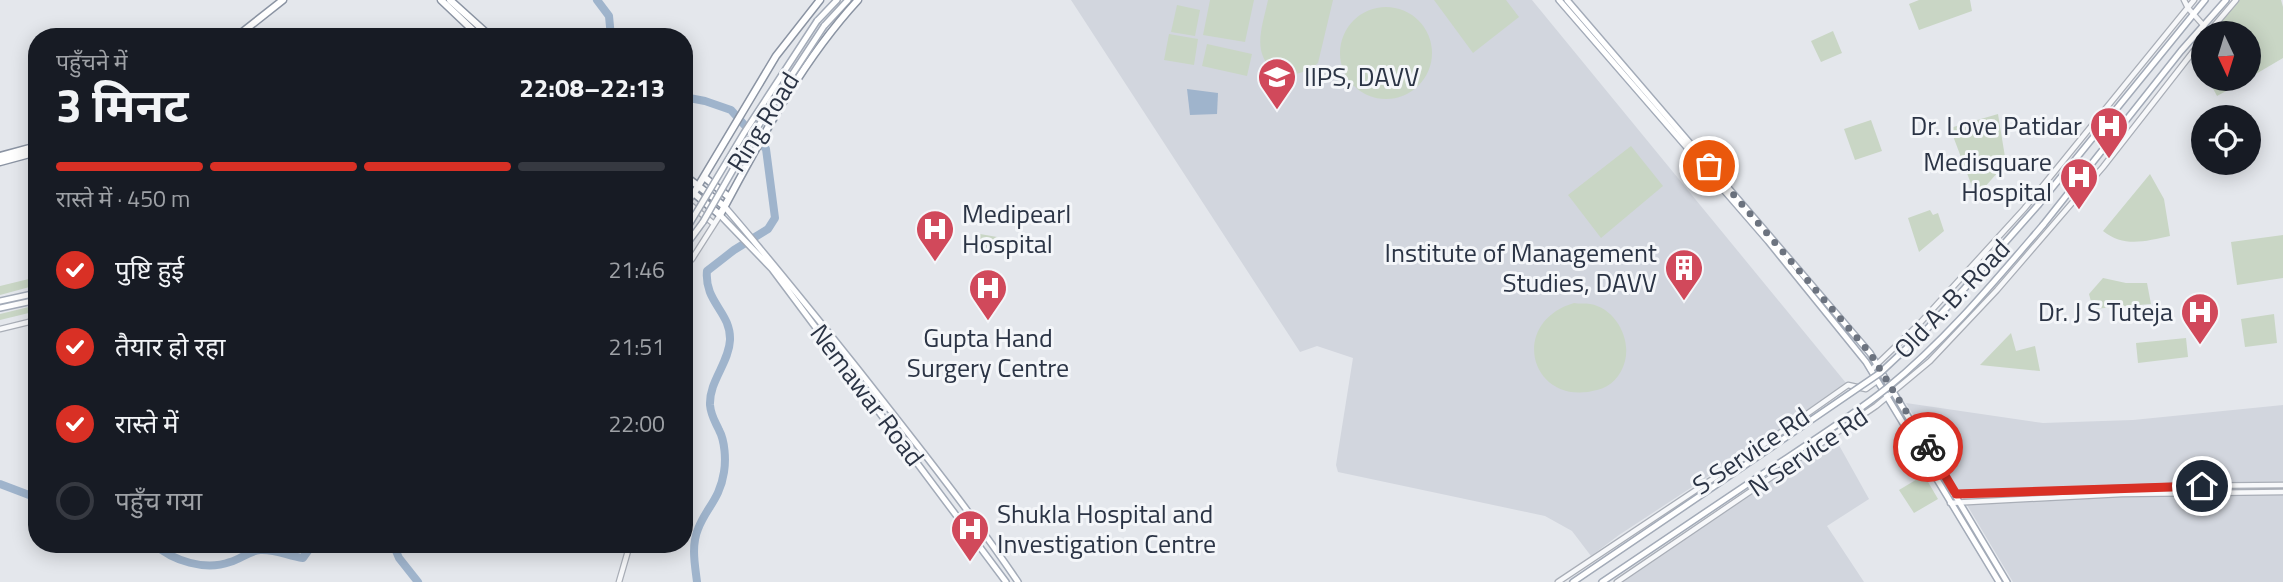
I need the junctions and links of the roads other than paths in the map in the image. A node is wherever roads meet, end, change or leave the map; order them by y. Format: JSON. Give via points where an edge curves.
{"nodes":[{"id":1,"x":286,"y":0,"type":"edge"},
{"id":2,"x":441,"y":0,"type":"edge"},
{"id":3,"x":450,"y":0,"type":"edge"},
{"id":4,"x":820,"y":0,"type":"edge"},
{"id":5,"x":837,"y":0,"type":"edge"},
{"id":6,"x":848,"y":0,"type":"edge"},
{"id":7,"x":858,"y":0,"type":"edge"},
{"id":8,"x":1559,"y":0,"type":"edge"},
{"id":9,"x":1567,"y":0,"type":"edge"},
{"id":10,"x":2184,"y":0,"type":"edge"},
{"id":11,"x":2194,"y":0,"type":"edge"},
{"id":12,"x":2204,"y":0,"type":"edge"},
{"id":13,"x":2226,"y":0,"type":"edge"},
{"id":14,"x":2236,"y":0,"type":"edge"},
{"id":15,"x":2188,"y":8,"type":"junction"},
{"id":16,"x":2193,"y":14,"type":"junction"},
{"id":17,"x":2199,"y":21,"type":"edge"},
{"id":18,"x":2208,"y":21,"type":"edge"},
{"id":19,"x":2218,"y":21,"type":"edge"},
{"id":20,"x":248,"y":28,"type":"edge"},
{"id":21,"x":253,"y":28,"type":"edge"},
{"id":22,"x":471,"y":28,"type":"edge"},
{"id":23,"x":481,"y":28,"type":"edge"},
{"id":24,"x":2191,"y":42,"type":"edge"},
{"id":25,"x":2191,"y":55,"type":"edge"},
{"id":26,"x":28,"y":148,"type":"edge"},
{"id":27,"x":28,"y":154,"type":"edge"},
{"id":28,"x":0,"y":156,"type":"edge"},
{"id":29,"x":0,"y":162,"type":"edge"},
{"id":30,"x":704,"y":177,"type":"junction"},
{"id":31,"x":693,"y":182,"type":"edge"},
{"id":32,"x":699,"y":186,"type":"junction"},
{"id":33,"x":2049,"y":186,"type":"junction"},
{"id":34,"x":694,"y":193,"type":"joint"},
{"id":35,"x":729,"y":197,"type":"junction"},
{"id":36,"x":724,"y":206,"type":"junction"},
{"id":37,"x":693,"y":207,"type":"edge"},
{"id":38,"x":2064,"y":207,"type":"junction"},
{"id":39,"x":720,"y":215,"type":"junction"},
{"id":40,"x":693,"y":218,"type":"edge"},
{"id":41,"x":714,"y":223,"type":"junction"},
{"id":42,"x":739,"y":228,"type":"junction"},
{"id":43,"x":693,"y":237,"type":"edge"},
{"id":44,"x":1770,"y":240,"type":"junction"},
{"id":45,"x":693,"y":254,"type":"edge"},
{"id":46,"x":28,"y":295,"type":"edge"},
{"id":47,"x":0,"y":301,"type":"edge"},
{"id":48,"x":28,"y":302,"type":"edge"},
{"id":49,"x":0,"y":308,"type":"edge"},
{"id":50,"x":1838,"y":320,"type":"junction"},
{"id":51,"x":28,"y":322,"type":"edge"},
{"id":52,"x":0,"y":329,"type":"edge"},
{"id":53,"x":1878,"y":365,"type":"junction"},
{"id":54,"x":1871,"y":370,"type":"junction"},
{"id":55,"x":1877,"y":382,"type":"junction"},
{"id":56,"x":1894,"y":392,"type":"junction"},
{"id":57,"x":1887,"y":398,"type":"junction"},
{"id":58,"x":2283,"y":485,"type":"edge"},
{"id":59,"x":1693,"y":491,"type":"junction"},
{"id":60,"x":2283,"y":492,"type":"edge"},
{"id":61,"x":1956,"y":494,"type":"junction"},
{"id":62,"x":1946,"y":495,"type":"junction"},
{"id":63,"x":1698,"y":499,"type":"junction"},
{"id":64,"x":1960,"y":502,"type":"junction"},
{"id":65,"x":1950,"y":503,"type":"junction"},
{"id":66,"x":1701,"y":514,"type":"junction"},
{"id":67,"x":1718,"y":514,"type":"junction"},
{"id":68,"x":627,"y":553,"type":"edge"},
{"id":69,"x":619,"y":582,"type":"edge"},
{"id":70,"x":1006,"y":582,"type":"edge"},
{"id":71,"x":1018,"y":582,"type":"edge"},
{"id":72,"x":1558,"y":582,"type":"edge"},
{"id":73,"x":1573,"y":582,"type":"edge"},
{"id":74,"x":1602,"y":582,"type":"edge"},
{"id":75,"x":1617,"y":582,"type":"edge"},
{"id":76,"x":1999,"y":582,"type":"edge"},
{"id":77,"x":2007,"y":582,"type":"edge"}],
"edges":[{"from":1,"to":20,"type":"highway"},
{"from":1,"to":21,"type":"highway"},
{"from":2,"to":22,"type":"highway"},
{"from":3,"to":23,"type":"highway"},
{"from":4,"to":30,"type":"highway","via":[[776,56]]},
{"from":5,"to":40,"type":"main road","name":"Ring Road","bridge":true,"via":[[817,21]]},
{"from":6,"to":43,"type":"main road","name":"Ring Road","bridge":true,"via":[[824,26],[757,128]]},
{"from":7,"to":35,"type":"highway","via":[[806,66]]},
{"from":8,"to":44,"type":"main road"},
{"from":9,"to":44,"type":"main road"},
{"from":10,"to":15,"type":"street"},
{"from":11,"to":15,"type":"street"},
{"from":12,"to":16,"type":"main road","name":"Old A. B. Road"},
{"from":13,"to":18,"type":"main road","name":"Old A. B. Road"},
{"from":14,"to":19,"type":"street"},
{"from":15,"to":16,"type":"street"},
{"from":15,"to":33,"type":"street"},
{"from":16,"to":17,"type":"street"},
{"from":16,"to":33,"type":"main road","name":"Old A. B. Road"},
{"from":24,"to":38,"type":"main road","name":"Old A. B. Road"},
{"from":25,"to":38,"type":"street","name":"N Service Rd","via":[[2103,167]]},
{"from":26,"to":28,"type":"highway"},
{"from":27,"to":29,"type":"highway"},
{"from":30,"to":32,"type":"highway"},
{"from":30,"to":35,"type":"highway"},
{"from":31,"to":32,"type":"highway"},
{"from":32,"to":34,"type":"highway"},
{"from":32,"to":36,"type":"highway"},
{"from":33,"to":53,"type":"street"},
{"from":33,"to":63,"type":"main road","name":"Old A. B. Road","bridge":true,"via":[[2039,204],[1945,309],[1880,373]]},
{"from":34,"to":39,"type":"highway"},
{"from":35,"to":36,"type":"highway"},
{"from":36,"to":39,"type":"highway"},
{"from":36,"to":42,"type":"main road"},
{"from":37,"to":41,"type":"street"},
{"from":38,"to":56,"type":"street","name":"N Service Rd","via":[[1997,290]]},
{"from":38,"to":66,"type":"main road","name":"Old A. B. Road","bridge":true,"via":[[1968,311],[1888,388]]},
{"from":39,"to":41,"type":"street"},
{"from":39,"to":42,"type":"main road","name":"Nemawar Road"},
{"from":41,"to":45,"type":"street"},
{"from":42,"to":70,"type":"main road","name":"Nemawar Road"},
{"from":42,"to":71,"type":"main road","via":[[761,248],[939,473]]},
{"from":44,"to":50,"type":"main road"},
{"from":46,"to":47,"type":"main road"},
{"from":48,"to":49,"type":"main road"},
{"from":50,"to":53,"type":"main road"},
{"from":50,"to":54,"type":"main road"},
{"from":51,"to":52,"type":"street"},
{"from":53,"to":54,"type":"street"},
{"from":53,"to":56,"type":"main road"},
{"from":54,"to":55,"type":"main road"},
{"from":55,"to":57,"type":"main road"},
{"from":55,"to":59,"type":"street","name":"S Service Rd","via":[[1867,389],[1848,385]]},
{"from":56,"to":57,"type":"street","name":"N Service Rd"},
{"from":56,"to":61,"type":"main road"},
{"from":57,"to":62,"type":"main road"},
{"from":57,"to":67,"type":"street","name":"N Service Rd"},
{"from":58,"to":61,"type":"street"},
{"from":59,"to":63,"type":"main road"},
{"from":59,"to":72,"type":"street","name":"S Service Rd"},
{"from":60,"to":64,"type":"street"},
{"from":61,"to":62,"type":"street"},
{"from":61,"to":64,"type":"main road"},
{"from":62,"to":65,"type":"main road"},
{"from":63,"to":73,"type":"main road","name":"Old A. B. Road"},
{"from":64,"to":65,"type":"street"},
{"from":64,"to":77,"type":"main road"},
{"from":65,"to":76,"type":"main road"},
{"from":66,"to":67,"type":"street"},
{"from":66,"to":74,"type":"main road","name":"Old A. B. Road"},
{"from":67,"to":75,"type":"street","name":"N Service Rd"},
{"from":68,"to":69,"type":"street"}]}
